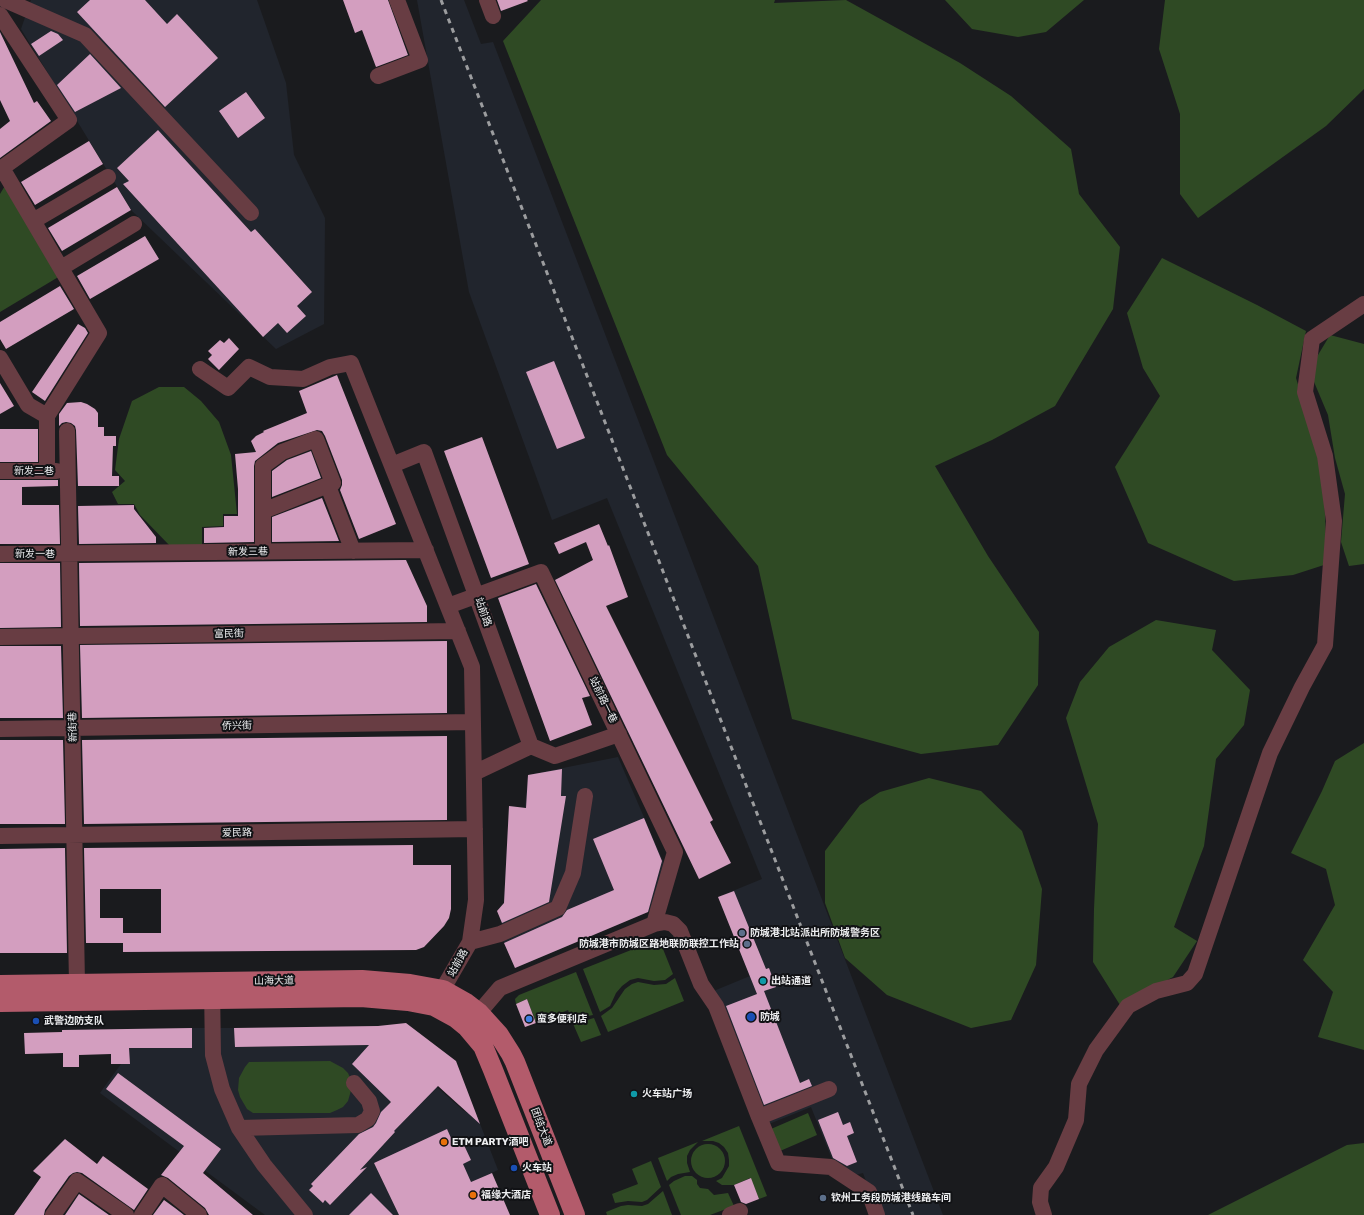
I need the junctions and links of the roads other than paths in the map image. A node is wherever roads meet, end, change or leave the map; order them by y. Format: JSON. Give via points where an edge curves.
{"nodes":[{"id":1,"x":5,"y":0,"type":"edge"},
{"id":2,"x":397,"y":0,"type":"edge"},
{"id":3,"x":487,"y":0,"type":"edge"},
{"id":4,"x":0,"y":15,"type":"edge"},
{"id":5,"x":493,"y":16,"type":"dead end"},
{"id":6,"x":378,"y":76,"type":"dead end"},
{"id":7,"x":1,"y":171,"type":"edge"},
{"id":8,"x":108,"y":177,"type":"dead end"},
{"id":9,"x":251,"y":213,"type":"dead end"},
{"id":10,"x":33,"y":221,"type":"junction"},
{"id":11,"x":134,"y":224,"type":"dead end"},
{"id":12,"x":61,"y":268,"type":"junction"},
{"id":13,"x":1364,"y":304,"type":"edge"},
{"id":14,"x":0,"y":358,"type":"edge"},
{"id":15,"x":200,"y":369,"type":"dead end"},
{"id":16,"x":48,"y":416,"type":"junction"},
{"id":17,"x":67,"y":431,"type":"dead end"},
{"id":18,"x":392,"y":465,"type":"junction"},
{"id":19,"x":68,"y":470,"type":"junction"},
{"id":20,"x":0,"y":471,"type":"edge"},
{"id":21,"x":47,"y":471,"type":"junction"},
{"id":22,"x":328,"y":486,"type":"junction"},
{"id":23,"x":263,"y":511,"type":"junction"},
{"id":24,"x":426,"y":550,"type":"junction"},
{"id":25,"x":353,"y":551,"type":"junction"},
{"id":26,"x":263,"y":552,"type":"junction"},
{"id":27,"x":0,"y":554,"type":"edge"},
{"id":28,"x":70,"y":554,"type":"junction"},
{"id":29,"x":477,"y":596,"type":"junction"},
{"id":30,"x":448,"y":606,"type":"junction"},
{"id":31,"x":458,"y":631,"type":"junction"},
{"id":32,"x":71,"y":636,"type":"junction"},
{"id":33,"x":0,"y":637,"type":"edge"},
{"id":34,"x":473,"y":722,"type":"junction"},
{"id":35,"x":73,"y":728,"type":"junction"},
{"id":36,"x":0,"y":729,"type":"edge"},
{"id":37,"x":619,"y":734,"type":"junction"},
{"id":38,"x":531,"y":746,"type":"junction"},
{"id":39,"x":474,"y":773,"type":"junction"},
{"id":40,"x":585,"y":796,"type":"dead end"},
{"id":41,"x":475,"y":830,"type":"junction"},
{"id":42,"x":74,"y":835,"type":"junction"},
{"id":43,"x":0,"y":836,"type":"edge"},
{"id":44,"x":654,"y":924,"type":"junction"},
{"id":45,"x":470,"y":942,"type":"junction"},
{"id":46,"x":77,"y":984,"type":"junction"},
{"id":47,"x":0,"y":985,"type":"edge"},
{"id":48,"x":212,"y":991,"type":"junction"},
{"id":49,"x":438,"y":998,"type":"junction"},
{"id":50,"x":0,"y":1002,"type":"edge"},
{"id":51,"x":473,"y":1020,"type":"junction"},
{"id":52,"x":515,"y":1062,"type":"joint"},
{"id":53,"x":354,"y":1083,"type":"dead end"},
{"id":54,"x":829,"y":1089,"type":"dead end"},
{"id":55,"x":759,"y":1117,"type":"junction"},
{"id":56,"x":239,"y":1128,"type":"junction"},
{"id":57,"x":53,"y":1215,"type":"edge"},
{"id":58,"x":126,"y":1215,"type":"edge"},
{"id":59,"x":142,"y":1215,"type":"edge"},
{"id":60,"x":199,"y":1215,"type":"edge"},
{"id":61,"x":305,"y":1215,"type":"edge"},
{"id":62,"x":550,"y":1215,"type":"edge"},
{"id":63,"x":575,"y":1215,"type":"edge"},
{"id":64,"x":877,"y":1215,"type":"edge"},
{"id":65,"x":1044,"y":1215,"type":"edge"}],
"edges":[{"from":1,"to":9,"type":"street","via":[[85,35]]},
{"from":2,"to":6,"type":"street","via":[[420,60]]},
{"from":3,"to":5,"type":"street"},
{"from":4,"to":7,"type":"street","via":[[69,120]]},
{"from":7,"to":10,"type":"street"},
{"from":8,"to":10,"type":"street"},
{"from":10,"to":12,"type":"street"},
{"from":11,"to":12,"type":"street"},
{"from":12,"to":16,"type":"street","via":[[99,333]]},
{"from":13,"to":65,"type":"street","via":[[1312,338],[1305,392],[1325,456],[1334,521],[1325,645],[1270,753],[1195,974],[1187,983],[1156,991],[1128,1006],[1096,1050],[1079,1084],[1076,1120],[1056,1167],[1041,1188],[1040,1202]]},
{"from":14,"to":16,"type":"street","via":[[28,405]]},
{"from":15,"to":18,"type":"street","name":"站前路","via":[[228,388],[249,367],[270,377],[303,379],[330,367],[351,363]]},
{"from":16,"to":21,"type":"street"},
{"from":17,"to":19,"type":"street","name":"新街巷"},
{"from":18,"to":24,"type":"street","name":"站前路"},
{"from":18,"to":29,"type":"street","name":"站前路","via":[[424,452]]},
{"from":19,"to":21,"type":"street","name":"新发二巷"},
{"from":19,"to":28,"type":"street","name":"新街巷"},
{"from":20,"to":21,"type":"street","name":"新发二巷"},
{"from":22,"to":23,"type":"street"},
{"from":22,"to":23,"type":"street","via":[[333,483],[316,439],[282,452],[262,466]]},
{"from":22,"to":25,"type":"street"},
{"from":23,"to":26,"type":"street"},
{"from":24,"to":25,"type":"street","name":"新发三巷"},
{"from":24,"to":30,"type":"street","name":"站前路"},
{"from":25,"to":26,"type":"street","name":"新发三巷"},
{"from":26,"to":28,"type":"street","name":"新发三巷"},
{"from":27,"to":28,"type":"street","name":"新发一巷"},
{"from":28,"to":32,"type":"street","name":"新街巷"},
{"from":29,"to":30,"type":"street","name":"站前路一巷"},
{"from":29,"to":37,"type":"street","name":"站前路一巷","via":[[541,572]]},
{"from":29,"to":38,"type":"street","name":"站前路"},
{"from":30,"to":31,"type":"street","name":"站前路"},
{"from":31,"to":32,"type":"street","name":"富民街"},
{"from":31,"to":34,"type":"street","name":"站前路","via":[[472,667]]},
{"from":32,"to":33,"type":"street","name":"富民街"},
{"from":32,"to":35,"type":"street","name":"新街巷"},
{"from":34,"to":35,"type":"street","name":"侨兴街"},
{"from":34,"to":39,"type":"street","name":"站前路"},
{"from":35,"to":36,"type":"street","name":"侨兴街"},
{"from":35,"to":42,"type":"street","name":"新街巷"},
{"from":37,"to":38,"type":"street","via":[[555,756]]},
{"from":37,"to":44,"type":"street","name":"站前路一巷","via":[[675,852]]},
{"from":38,"to":39,"type":"street"},
{"from":39,"to":41,"type":"street","name":"站前路"},
{"from":40,"to":45,"type":"street","via":[[573,873],[558,908],[500,934]]},
{"from":41,"to":42,"type":"street","name":"爱民路"},
{"from":41,"to":45,"type":"street","name":"站前路","via":[[476,900]]},
{"from":42,"to":43,"type":"street","name":"爱民路"},
{"from":42,"to":46,"type":"street","name":"新街巷"},
{"from":44,"to":51,"type":"street","via":[[500,988]]},
{"from":44,"to":55,"type":"street","via":[[673,924],[680,931],[701,984],[716,1006]]},
{"from":45,"to":49,"type":"street","name":"站前路"},
{"from":46,"to":47,"type":"main road","name":"山海大道"},
{"from":46,"to":48,"type":"main road","name":"山海大道"},
{"from":48,"to":49,"type":"main road","name":"山海大道","via":[[362,980],[410,984]]},
{"from":48,"to":50,"type":"main road","name":"山海大道"},
{"from":48,"to":56,"type":"street","via":[[213,1055],[222,1089]]},
{"from":49,"to":51,"type":"main road","name":"山海大道","via":[[466,1003]]},
{"from":51,"to":52,"type":"main road","name":"山海大道","via":[[499,1035]]},
{"from":51,"to":62,"type":"main road","name":"山海大道"},
{"from":52,"to":63,"type":"main road","name":"团结大道"},
{"from":53,"to":56,"type":"street","via":[[369,1101],[372,1111],[368,1119],[358,1125]]},
{"from":54,"to":55,"type":"street"},
{"from":55,"to":64,"type":"street","via":[[778,1163],[831,1166],[869,1192]]},
{"from":56,"to":61,"type":"street","via":[[264,1165]]},
{"from":57,"to":58,"type":"street","via":[[77,1181]]},
{"from":59,"to":60,"type":"street","via":[[162,1185]]}]}
